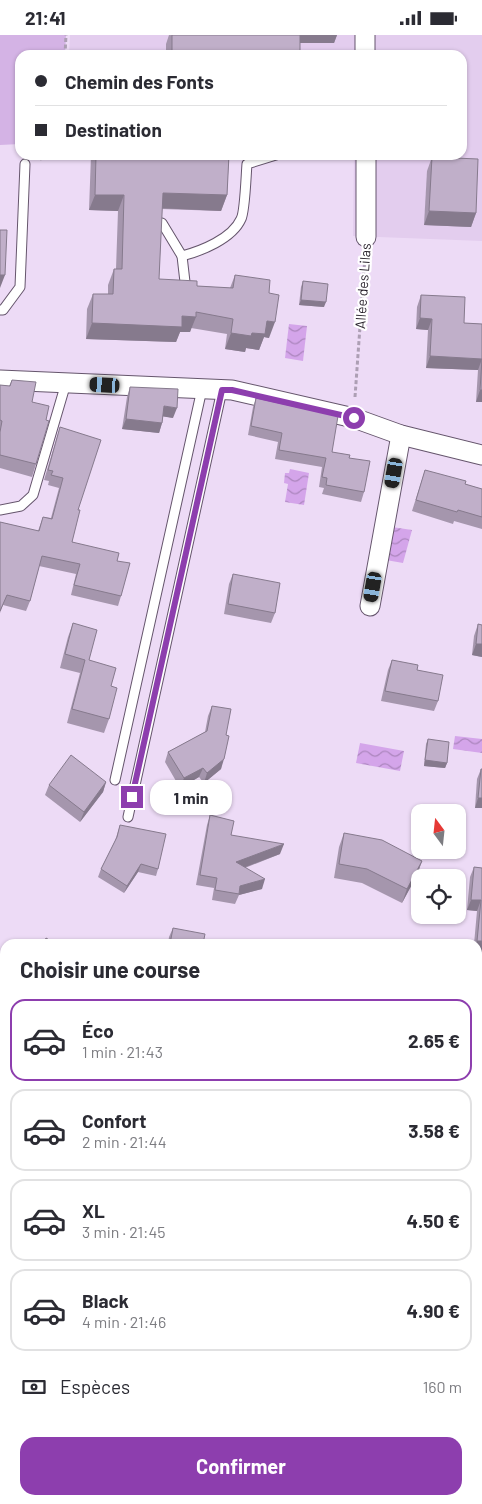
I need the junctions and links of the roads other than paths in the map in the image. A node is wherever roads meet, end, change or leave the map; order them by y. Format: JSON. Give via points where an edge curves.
{"nodes":[{"id":1,"x":365,"y":35,"type":"edge"},
{"id":2,"x":366,"y":50,"type":"edge"},
{"id":3,"x":260,"y":160,"type":"edge"},
{"id":4,"x":366,"y":160,"type":"edge"},
{"id":5,"x":25,"y":164,"type":"dead end"},
{"id":6,"x":162,"y":223,"type":"edge"},
{"id":7,"x":366,"y":237,"type":"road end"},
{"id":8,"x":182,"y":256,"type":"junction"},
{"id":9,"x":185,"y":282,"type":"edge"},
{"id":10,"x":0,"y":310,"type":"edge"},
{"id":11,"x":0,"y":380,"type":"edge"},
{"id":12,"x":66,"y":383,"type":"junction"},
{"id":13,"x":202,"y":389,"type":"junction"},
{"id":14,"x":222,"y":390,"type":"junction"},
{"id":15,"x":401,"y":435,"type":"junction"},
{"id":16,"x":482,"y":455,"type":"edge"},
{"id":17,"x":0,"y":509,"type":"edge"},
{"id":18,"x":370,"y":606,"type":"dead end"},
{"id":19,"x":115,"y":781,"type":"dead end"},
{"id":20,"x":128,"y":817,"type":"dead end"}],
"edges":[{"from":1,"to":2,"type":"street"},
{"from":3,"to":8,"type":"lane","via":[[247,164],[242,219],[227,236],[200,252]]},
{"from":4,"to":7,"type":"street","name":"Allée des Lilas"},
{"from":5,"to":10,"type":"lane","via":[[20,287]]},
{"from":6,"to":8,"type":"lane"},
{"from":8,"to":9,"type":"lane"},
{"from":11,"to":12,"type":"street"},
{"from":12,"to":13,"type":"street"},
{"from":12,"to":17,"type":"lane","via":[[33,495],[20,506]]},
{"from":13,"to":14,"type":"street"},
{"from":13,"to":19,"type":"lane"},
{"from":14,"to":15,"type":"street","via":[[354,418]]},
{"from":14,"to":20,"type":"lane"},
{"from":15,"to":16,"type":"street"},
{"from":15,"to":18,"type":"street"}]}
